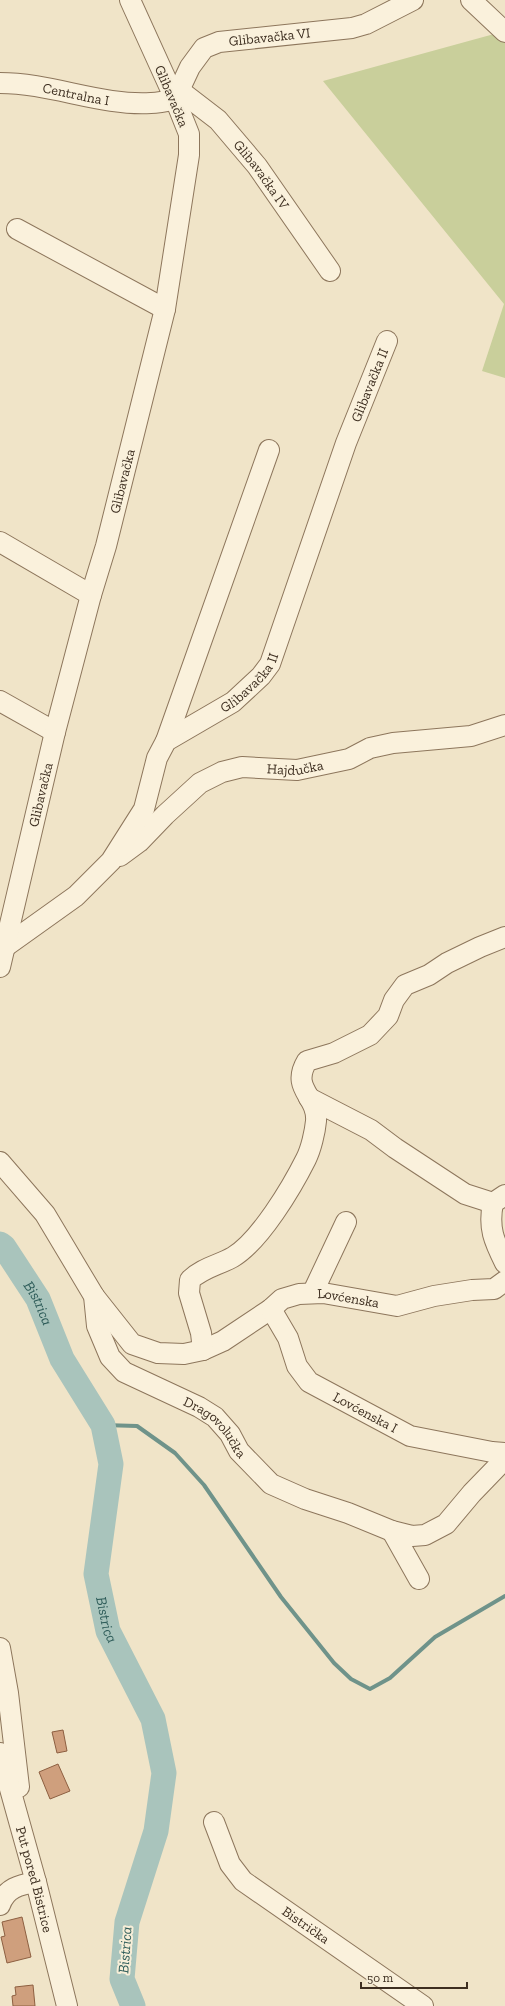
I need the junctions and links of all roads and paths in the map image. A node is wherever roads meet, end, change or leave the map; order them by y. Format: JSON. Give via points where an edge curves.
{"nodes":[{"id":1,"x":130,"y":0,"type":"edge"},
{"id":2,"x":413,"y":0,"type":"edge"},
{"id":3,"x":471,"y":0,"type":"edge"},
{"id":4,"x":505,"y":32,"type":"edge"},
{"id":5,"x":0,"y":83,"type":"edge"},
{"id":6,"x":177,"y":95,"type":"junction"},
{"id":7,"x":18,"y":229,"type":"dead end"},
{"id":8,"x":330,"y":271,"type":"dead end"},
{"id":9,"x":165,"y":309,"type":"junction"},
{"id":10,"x":387,"y":341,"type":"dead end"},
{"id":11,"x":269,"y":450,"type":"dead end"},
{"id":12,"x":0,"y":542,"type":"edge"},
{"id":13,"x":91,"y":595,"type":"junction"},
{"id":14,"x":0,"y":701,"type":"edge"},
{"id":15,"x":505,"y":725,"type":"edge"},
{"id":16,"x":55,"y":732,"type":"junction"},
{"id":17,"x":505,"y":732,"type":"edge"},
{"id":18,"x":471,"y":736,"type":"junction"},
{"id":19,"x":166,"y":741,"type":"junction"},
{"id":20,"x":112,"y":861,"type":"junction"},
{"id":21,"x":505,"y":937,"type":"edge"},
{"id":22,"x":6,"y":946,"type":"junction"},
{"id":23,"x":0,"y":967,"type":"edge"},
{"id":24,"x":309,"y":1098,"type":"junction"},
{"id":25,"x":0,"y":1162,"type":"edge"},
{"id":26,"x":499,"y":1199,"type":"edge"},
{"id":27,"x":346,"y":1222,"type":"dead end"},
{"id":28,"x":505,"y":1263,"type":"edge"},
{"id":29,"x":505,"y":1281,"type":"edge"},
{"id":30,"x":313,"y":1292,"type":"junction"},
{"id":31,"x":94,"y":1296,"type":"junction"},
{"id":32,"x":271,"y":1309,"type":"junction"},
{"id":33,"x":203,"y":1350,"type":"junction"},
{"id":34,"x":505,"y":1453,"type":"edge"},
{"id":35,"x":505,"y":1459,"type":"edge"},
{"id":36,"x":392,"y":1531,"type":"junction"},
{"id":37,"x":419,"y":1579,"type":"dead end"},
{"id":38,"x":0,"y":1648,"type":"edge"},
{"id":39,"x":4,"y":1694,"type":"edge"},
{"id":40,"x":0,"y":1753,"type":"edge"},
{"id":41,"x":16,"y":1806,"type":"junction"},
{"id":42,"x":214,"y":1822,"type":"dead end"},
{"id":43,"x":36,"y":1882,"type":"junction"},
{"id":44,"x":0,"y":1905,"type":"edge"},
{"id":45,"x":67,"y":2006,"type":"edge"},
{"id":46,"x":423,"y":2006,"type":"edge"}],
"edges":[{"from":1,"to":6,"type":"street","name":"Glibavačka"},
{"from":2,"to":6,"type":"street","name":"Glibavačka VI","via":[[366,24],[352,28],[219,42],[204,48],[190,67]]},
{"from":3,"to":4,"type":"street"},
{"from":5,"to":6,"type":"street","name":"Centralna I","via":[[21,83],[126,103],[152,104]]},
{"from":6,"to":8,"type":"street","name":"Glibavačka IV","via":[[218,120],[257,166]]},
{"from":6,"to":9,"type":"street","name":"Glibavačka","via":[[188,134],[189,155]]},
{"from":7,"to":9,"type":"street"},
{"from":9,"to":13,"type":"street","name":"Glibavačka","via":[[106,546]]},
{"from":10,"to":19,"type":"street","name":"Glibavačka II","via":[[346,443],[270,664],[233,702]]},
{"from":11,"to":19,"type":"street"},
{"from":12,"to":13,"type":"street"},
{"from":13,"to":16,"type":"street","name":"Glibavačka"},
{"from":14,"to":16,"type":"street"},
{"from":15,"to":18,"type":"street","name":"Hajdučka"},
{"from":16,"to":22,"type":"street","name":"Glibavačka"},
{"from":17,"to":18,"type":"street"},
{"from":18,"to":20,"type":"street","name":"Hajdučka","via":[[393,743],[370,748],[349,759],[297,770],[242,767],[222,772],[200,783],[139,842]]},
{"from":19,"to":20,"type":"street","via":[[157,758],[144,809]]},
{"from":20,"to":22,"type":"street","via":[[76,896]]},
{"from":21,"to":24,"type":"street","via":[[405,985],[394,1000],[388,1016],[370,1035],[334,1053],[307,1061],[302,1069],[301,1078],[303,1089]]},
{"from":22,"to":23,"type":"street","name":"Glibavačka"},
{"from":24,"to":26,"type":"street","via":[[371,1130],[465,1194]]},
{"from":24,"to":33,"type":"street","via":[[314,1106],[316,1120],[307,1158],[278,1207],[254,1239],[234,1257],[190,1280],[189,1293],[201,1333]]},
{"from":25,"to":31,"type":"street","name":"Dragovolučka","via":[[45,1214]]},
{"from":26,"to":28,"type":"street","via":[[490,1216],[491,1232]]},
{"from":27,"to":30,"type":"street"},
{"from":29,"to":30,"type":"street","name":"Lovćenska","via":[[494,1288],[434,1296],[397,1306]]},
{"from":30,"to":32,"type":"street","name":"Lovćenska","via":[[282,1299]]},
{"from":31,"to":33,"type":"street","name":"Lovćenska","via":[[132,1344],[158,1353],[184,1354]]},
{"from":31,"to":36,"type":"street","name":"Dragovolučka","via":[[97,1326],[110,1357],[124,1372],[199,1407],[215,1418],[230,1434],[239,1451],[271,1484]]},
{"from":32,"to":33,"type":"street","name":"Lovćenska","via":[[223,1341]]},
{"from":32,"to":34,"type":"street","name":"Lovćenska I","via":[[288,1338],[296,1366],[309,1382],[410,1436]]},
{"from":35,"to":36,"type":"street","name":"Dragovolučka","via":[[446,1524],[425,1535],[412,1536]]},
{"from":36,"to":37,"type":"street"},
{"from":38,"to":39,"type":"street"},
{"from":39,"to":41,"type":"street","via":[[19,1780],[20,1795]]},
{"from":40,"to":41,"type":"street","name":"Put pored Bistrice"},
{"from":41,"to":43,"type":"street","name":"Put pored Bistrice"},
{"from":42,"to":46,"type":"street","name":"Bistrička","via":[[230,1864],[243,1881]]},
{"from":43,"to":44,"type":"street","via":[[12,1888],[3,1897]]},
{"from":43,"to":45,"type":"street","name":"Put pored Bistrice"}]}
